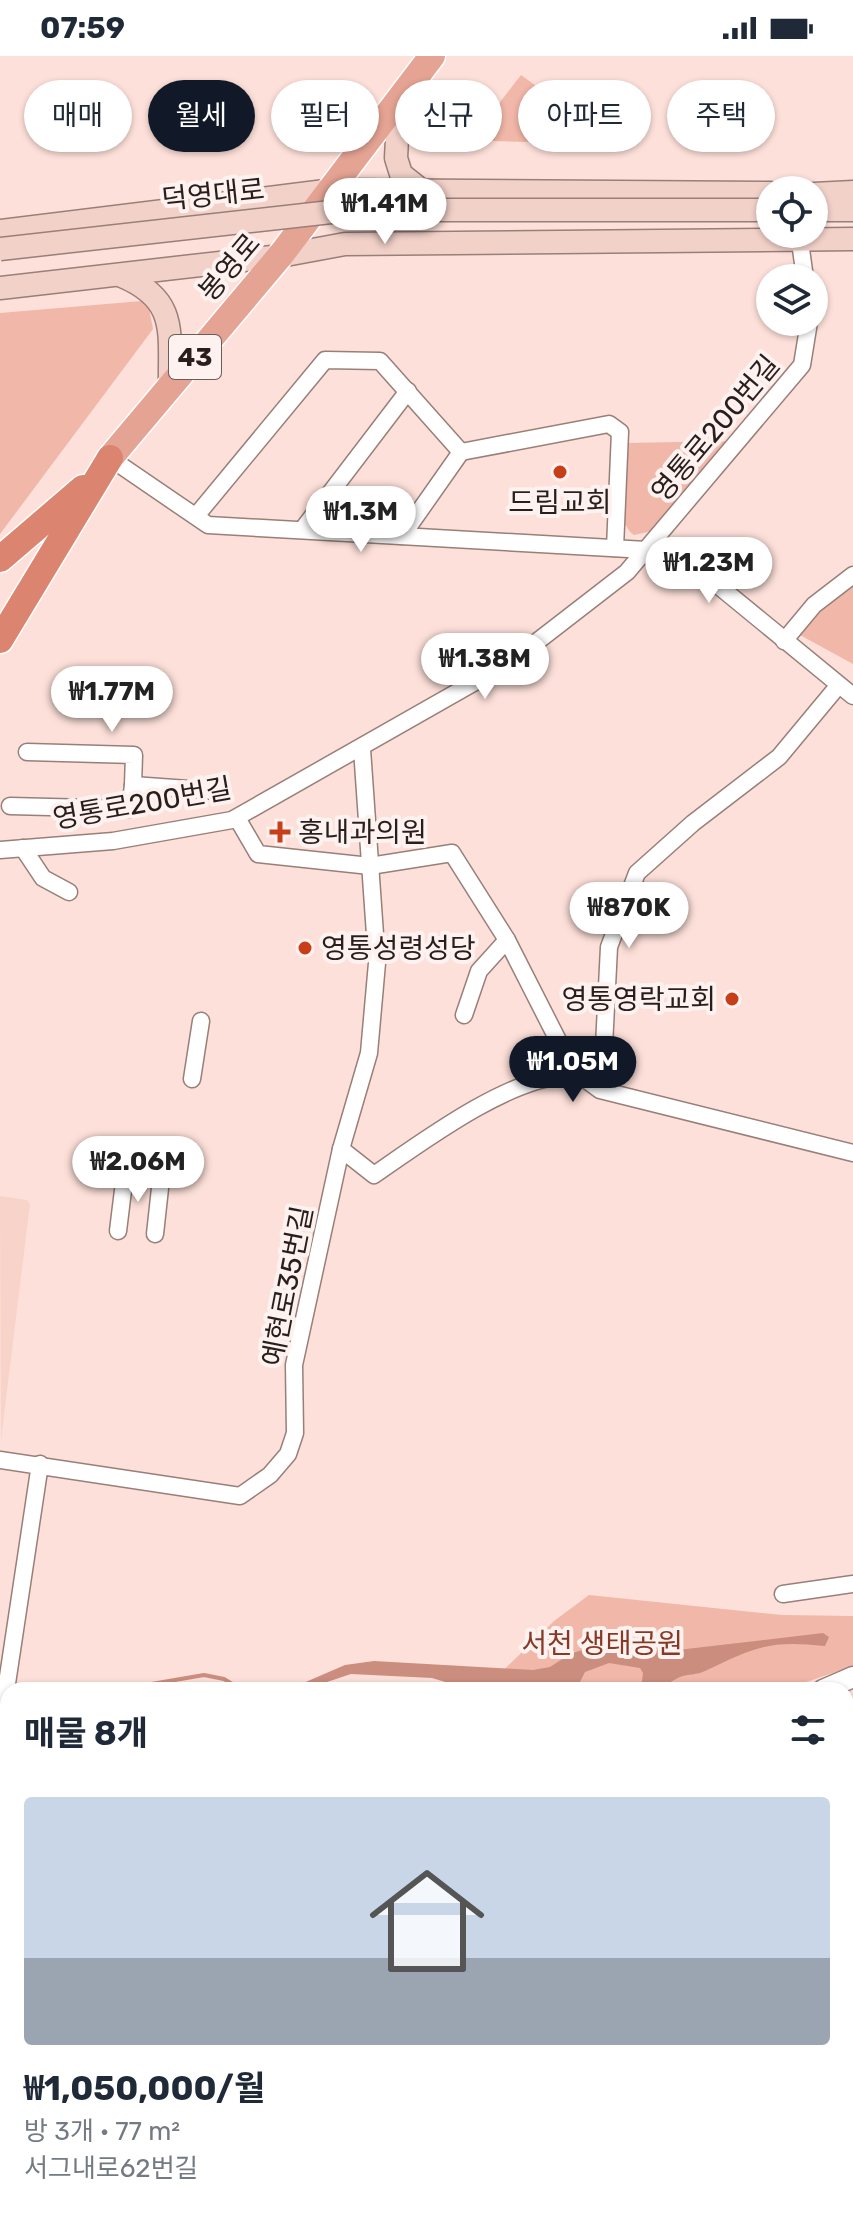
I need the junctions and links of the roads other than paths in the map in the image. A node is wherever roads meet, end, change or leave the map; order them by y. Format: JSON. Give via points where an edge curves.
{"nodes":[{"id":1,"x":432,"y":56,"type":"edge"},
{"id":2,"x":414,"y":80,"type":"edge"},
{"id":3,"x":395,"y":105,"type":"edge"},
{"id":4,"x":396,"y":152,"type":"edge"},
{"id":5,"x":333,"y":190,"type":"junction"},
{"id":6,"x":421,"y":190,"type":"junction"},
{"id":7,"x":756,"y":193,"type":"edge"},
{"id":8,"x":828,"y":202,"type":"edge"},
{"id":9,"x":756,"y":210,"type":"edge"},
{"id":10,"x":828,"y":213,"type":"edge"},
{"id":11,"x":852,"y":217,"type":"edge"},
{"id":12,"x":756,"y":224,"type":"edge"},
{"id":13,"x":828,"y":226,"type":"edge"},
{"id":14,"x":0,"y":231,"type":"edge"},
{"id":15,"x":756,"y":234,"type":"edge"},
{"id":16,"x":0,"y":249,"type":"edge"},
{"id":17,"x":280,"y":256,"type":"junction"},
{"id":18,"x":0,"y":262,"type":"edge"},
{"id":19,"x":121,"y":275,"type":"junction"},
{"id":20,"x":0,"y":288,"type":"edge"},
{"id":21,"x":807,"y":336,"type":"edge"},
{"id":22,"x":170,"y":387,"type":"junction"},
{"id":23,"x":408,"y":391,"type":"junction"},
{"id":24,"x":461,"y":452,"type":"junction"},
{"id":25,"x":106,"y":466,"type":"junction"},
{"id":26,"x":196,"y":516,"type":"junction"},
{"id":27,"x":302,"y":530,"type":"junction"},
{"id":28,"x":402,"y":536,"type":"junction"},
{"id":29,"x":615,"y":548,"type":"junction"},
{"id":30,"x":646,"y":550,"type":"junction"},
{"id":31,"x":0,"y":559,"type":"edge"},
{"id":32,"x":853,"y":575,"type":"edge"},
{"id":33,"x":0,"y":640,"type":"edge"},
{"id":34,"x":784,"y":641,"type":"junction"},
{"id":35,"x":838,"y":686,"type":"junction"},
{"id":36,"x":853,"y":696,"type":"edge"},
{"id":37,"x":362,"y":749,"type":"junction"},
{"id":38,"x":27,"y":752,"type":"dead end"},
{"id":39,"x":133,"y":785,"type":"junction"},
{"id":40,"x":216,"y":791,"type":"dead end"},
{"id":41,"x":10,"y":806,"type":"dead end"},
{"id":42,"x":237,"y":818,"type":"junction"},
{"id":43,"x":23,"y":848,"type":"junction"},
{"id":44,"x":0,"y":850,"type":"edge"},
{"id":45,"x":370,"y":866,"type":"junction"},
{"id":46,"x":69,"y":892,"type":"dead end"},
{"id":47,"x":507,"y":940,"type":"junction"},
{"id":48,"x":464,"y":1015,"type":"dead end"},
{"id":49,"x":201,"y":1021,"type":"dead end"},
{"id":50,"x":576,"y":1071,"type":"junction"},
{"id":51,"x":192,"y":1079,"type":"dead end"},
{"id":52,"x":341,"y":1149,"type":"junction"},
{"id":53,"x":853,"y":1153,"type":"edge"},
{"id":54,"x":125,"y":1174,"type":"dead end"},
{"id":55,"x":161,"y":1179,"type":"dead end"},
{"id":56,"x":118,"y":1231,"type":"dead end"},
{"id":57,"x":155,"y":1234,"type":"dead end"},
{"id":58,"x":0,"y":1460,"type":"edge"},
{"id":59,"x":40,"y":1464,"type":"junction"},
{"id":60,"x":853,"y":1584,"type":"edge"},
{"id":61,"x":783,"y":1594,"type":"dead end"},
{"id":62,"x":7,"y":1682,"type":"edge"}],
"edges":[{"from":1,"to":2,"type":"main road","name":"봉영로","number":"43"},
{"from":3,"to":5,"type":"main road","name":"봉영로","number":"43"},
{"from":4,"to":6,"type":"main road","via":[[401,174]]},
{"from":5,"to":6,"type":"main road"},
{"from":5,"to":14,"type":"main road"},
{"from":5,"to":17,"type":"main road","name":"봉영로","number":"43"},
{"from":6,"to":7,"type":"main road"},
{"from":8,"to":11,"type":"main road"},
{"from":9,"to":16,"type":"main road","name":"덕영대로","bridge":true,"via":[[349,210]]},
{"from":10,"to":11,"type":"main road"},
{"from":11,"to":13,"type":"main road"},
{"from":12,"to":18,"type":"main road","name":"덕영대로","via":[[358,223],[137,243]]},
{"from":15,"to":17,"type":"main road","via":[[345,244]]},
{"from":17,"to":19,"type":"main road"},
{"from":17,"to":22,"type":"main road","name":"봉영로","number":"43"},
{"from":19,"to":20,"type":"main road"},
{"from":19,"to":22,"type":"main road","via":[[147,286],[166,312]]},
{"from":21,"to":30,"type":"street","name":"영통로200번길","via":[[802,365]]},
{"from":22,"to":25,"type":"main road","name":"봉영로","number":"43"},
{"from":23,"to":24,"type":"street"},
{"from":23,"to":26,"type":"street","via":[[380,361],[325,360]]},
{"from":23,"to":27,"type":"street"},
{"from":24,"to":28,"type":"street"},
{"from":24,"to":29,"type":"street","via":[[609,424],[620,432]]},
{"from":25,"to":26,"type":"street"},
{"from":25,"to":31,"type":"highway"},
{"from":25,"to":33,"type":"highway","name":"봉영로","number":"43"},
{"from":26,"to":27,"type":"street","via":[[208,525]]},
{"from":27,"to":28,"type":"street"},
{"from":28,"to":29,"type":"street"},
{"from":29,"to":30,"type":"street"},
{"from":30,"to":34,"type":"street","via":[[709,578]]},
{"from":30,"to":37,"type":"street","name":"영통로200번길","via":[[627,572],[512,661]]},
{"from":32,"to":34,"type":"street","via":[[814,605]]},
{"from":34,"to":35,"type":"street"},
{"from":35,"to":36,"type":"street"},
{"from":35,"to":50,"type":"street","via":[[779,757],[637,873],[609,947],[604,1046]]},
{"from":37,"to":42,"type":"street","name":"영통로200번길"},
{"from":37,"to":45,"type":"street","name":"예현로35번길"},
{"from":38,"to":39,"type":"street","via":[[134,755]]},
{"from":39,"to":40,"type":"street"},
{"from":39,"to":41,"type":"street","via":[[130,809]]},
{"from":42,"to":43,"type":"street","name":"영통로200번길","via":[[113,841]]},
{"from":42,"to":45,"type":"street","via":[[258,854]]},
{"from":43,"to":44,"type":"street","name":"영통로200번길"},
{"from":43,"to":46,"type":"street","via":[[43,878]]},
{"from":45,"to":47,"type":"street","via":[[452,853]]},
{"from":45,"to":52,"type":"street","name":"예현로35번길","via":[[377,963],[369,1053]]},
{"from":47,"to":48,"type":"street","via":[[479,971]]},
{"from":47,"to":50,"type":"street"},
{"from":49,"to":51,"type":"street"},
{"from":50,"to":52,"type":"street","via":[[529,1081],[374,1175]]},
{"from":50,"to":53,"type":"street","via":[[600,1090]]},
{"from":52,"to":59,"type":"street","name":"예현로35번길","via":[[294,1365],[295,1433],[288,1454],[270,1475],[240,1496]]},
{"from":54,"to":56,"type":"street"},
{"from":55,"to":57,"type":"street"},
{"from":58,"to":59,"type":"street","name":"예현로35번길"},
{"from":59,"to":62,"type":"street"},
{"from":60,"to":61,"type":"street"}]}
